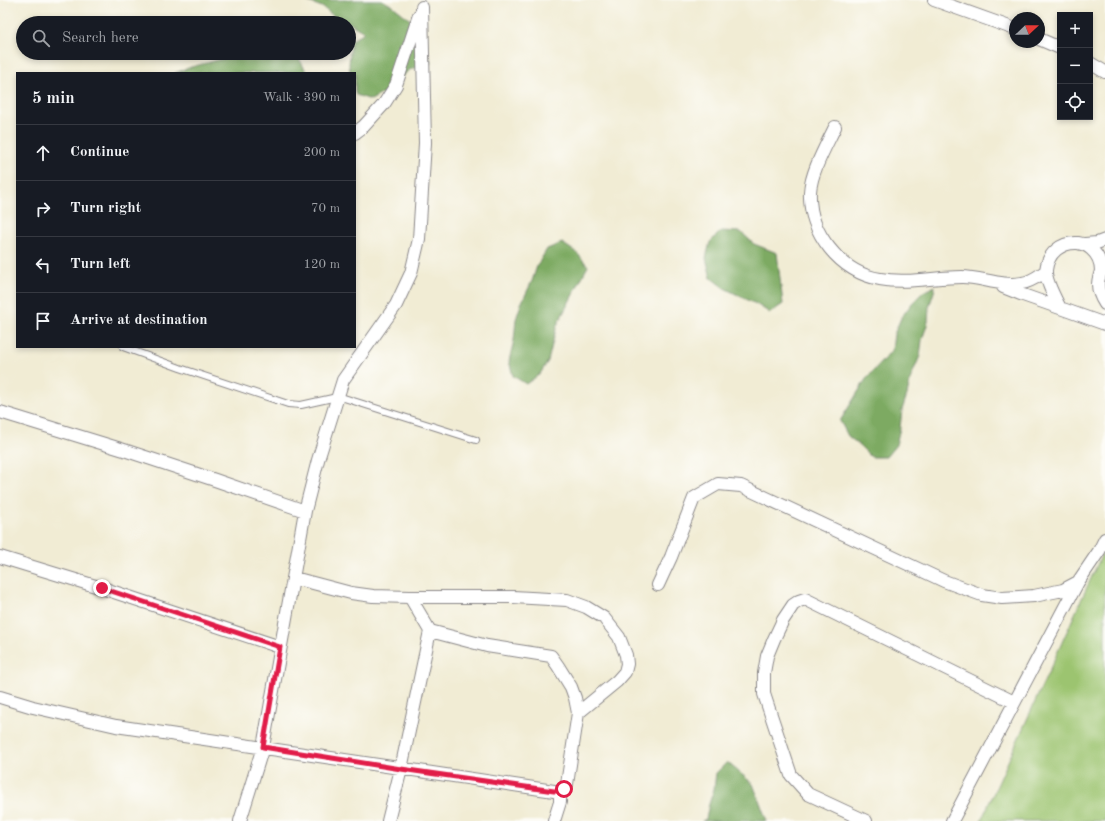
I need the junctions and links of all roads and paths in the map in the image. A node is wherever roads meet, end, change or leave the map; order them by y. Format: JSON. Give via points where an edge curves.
{"nodes":[{"id":1,"x":934,"y":0,"type":"edge"},
{"id":2,"x":423,"y":3,"type":"edge"},
{"id":3,"x":1009,"y":27,"type":"edge"},
{"id":4,"x":1045,"y":42,"type":"edge"},
{"id":5,"x":1057,"y":47,"type":"edge"},
{"id":6,"x":1093,"y":65,"type":"edge"},
{"id":7,"x":1105,"y":72,"type":"edge"},
{"id":8,"x":834,"y":127,"type":"dead end"},
{"id":9,"x":356,"y":132,"type":"edge"},
{"id":10,"x":1105,"y":240,"type":"edge"},
{"id":11,"x":1085,"y":244,"type":"junction"},
{"id":12,"x":1103,"y":268,"type":"edge"},
{"id":13,"x":1046,"y":271,"type":"junction"},
{"id":14,"x":988,"y":281,"type":"junction"},
{"id":15,"x":1105,"y":304,"type":"edge"},
{"id":16,"x":1060,"y":308,"type":"junction"},
{"id":17,"x":1105,"y":324,"type":"edge"},
{"id":18,"x":125,"y":348,"type":"edge"},
{"id":19,"x":337,"y":397,"type":"junction"},
{"id":20,"x":0,"y":412,"type":"edge"},
{"id":21,"x":476,"y":440,"type":"dead end"},
{"id":22,"x":305,"y":511,"type":"junction"},
{"id":23,"x":1105,"y":539,"type":"edge"},
{"id":24,"x":0,"y":557,"type":"edge"},
{"id":25,"x":294,"y":578,"type":"junction"},
{"id":26,"x":1078,"y":582,"type":"junction"},
{"id":27,"x":658,"y":585,"type":"dead end"},
{"id":28,"x":410,"y":597,"type":"junction"},
{"id":29,"x":430,"y":631,"type":"junction"},
{"id":30,"x":280,"y":647,"type":"junction"},
{"id":31,"x":0,"y":697,"type":"edge"},
{"id":32,"x":1014,"y":702,"type":"junction"},
{"id":33,"x":578,"y":713,"type":"junction"},
{"id":34,"x":263,"y":747,"type":"junction"},
{"id":35,"x":401,"y":769,"type":"junction"},
{"id":36,"x":560,"y":791,"type":"junction"},
{"id":37,"x":240,"y":821,"type":"edge"},
{"id":38,"x":388,"y":821,"type":"edge"},
{"id":39,"x":554,"y":821,"type":"edge"},
{"id":40,"x":866,"y":821,"type":"edge"},
{"id":41,"x":952,"y":821,"type":"edge"}],
"edges":[{"from":1,"to":3,"type":"street"},
{"from":2,"to":9,"type":"street","via":[[396,85],[384,104]]},
{"from":2,"to":19,"type":"street","via":[[424,143],[419,239],[411,273],[396,305],[343,380]]},
{"from":4,"to":5,"type":"street"},
{"from":6,"to":7,"type":"street"},
{"from":8,"to":14,"type":"street","via":[[813,174],[810,192],[816,224],[825,242],[835,254],[863,276],[881,280],[916,281],[963,277]]},
{"from":10,"to":11,"type":"street"},
{"from":11,"to":12,"type":"street","via":[[1096,255]]},
{"from":11,"to":13,"type":"street","via":[[1072,243],[1056,249],[1050,257]]},
{"from":12,"to":15,"type":"street","via":[[1098,284]]},
{"from":13,"to":14,"type":"street","via":[[1023,283]]},
{"from":13,"to":16,"type":"street"},
{"from":14,"to":16,"type":"street"},
{"from":16,"to":17,"type":"street"},
{"from":18,"to":19,"type":"lane","via":[[288,404],[300,405]]},
{"from":19,"to":21,"type":"lane"},
{"from":19,"to":22,"type":"street"},
{"from":20,"to":22,"type":"street","via":[[124,450]]},
{"from":22,"to":25,"type":"street"},
{"from":23,"to":26,"type":"street"},
{"from":24,"to":30,"type":"street"},
{"from":25,"to":28,"type":"street","via":[[351,593]]},
{"from":25,"to":30,"type":"street"},
{"from":26,"to":27,"type":"street","via":[[1063,590],[1034,596],[1002,598],[982,595],[944,581],[740,486],[718,484],[694,498]]},
{"from":26,"to":32,"type":"street"},
{"from":28,"to":29,"type":"street"},
{"from":28,"to":33,"type":"street","via":[[567,600],[586,607],[604,618],[618,637],[628,664],[617,681]]},
{"from":29,"to":33,"type":"street","via":[[487,646],[551,656],[571,687]]},
{"from":29,"to":35,"type":"street"},
{"from":30,"to":34,"type":"street"},
{"from":31,"to":34,"type":"street","via":[[116,726]]},
{"from":32,"to":40,"type":"street","via":[[806,599],[793,605],[783,620],[767,656],[764,694],[792,775],[808,794]]},
{"from":32,"to":41,"type":"street"},
{"from":33,"to":36,"type":"street","via":[[567,784]]},
{"from":34,"to":35,"type":"street"},
{"from":34,"to":37,"type":"street"},
{"from":35,"to":36,"type":"street"},
{"from":35,"to":38,"type":"street"},
{"from":36,"to":39,"type":"street","via":[[560,802]]}]}
